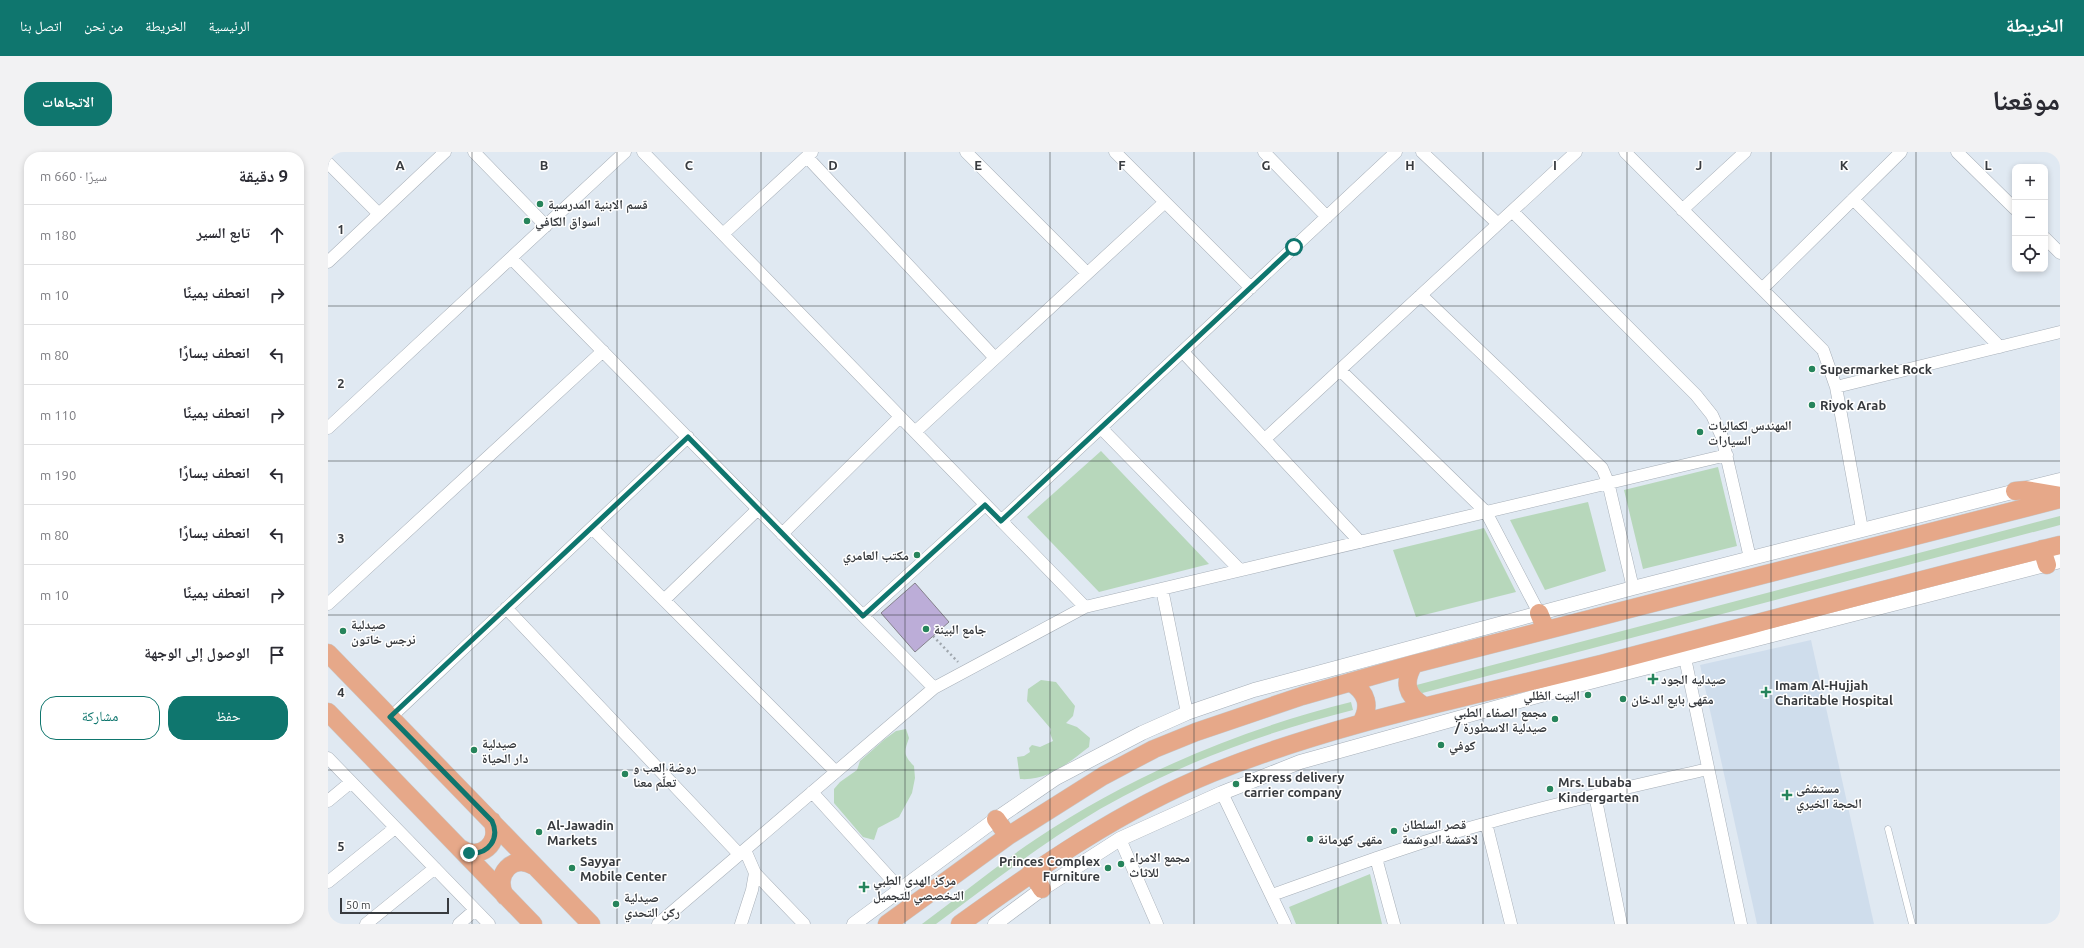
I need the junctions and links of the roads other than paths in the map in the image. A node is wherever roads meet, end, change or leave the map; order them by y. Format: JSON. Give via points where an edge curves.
{"nodes":[{"id":1,"x":445,"y":152,"type":"edge"},
{"id":2,"x":474,"y":152,"type":"edge"},
{"id":3,"x":625,"y":152,"type":"edge"},
{"id":4,"x":643,"y":152,"type":"edge"},
{"id":5,"x":966,"y":152,"type":"edge"},
{"id":6,"x":1115,"y":152,"type":"edge"},
{"id":7,"x":1264,"y":152,"type":"edge"},
{"id":8,"x":1396,"y":152,"type":"edge"},
{"id":9,"x":1422,"y":152,"type":"edge"},
{"id":10,"x":1576,"y":152,"type":"edge"},
{"id":11,"x":1625,"y":152,"type":"edge"},
{"id":12,"x":1745,"y":152,"type":"edge"},
{"id":13,"x":1901,"y":152,"type":"edge"},
{"id":14,"x":1957,"y":152,"type":"edge"},
{"id":15,"x":809,"y":155,"type":"edge"},
{"id":16,"x":328,"y":163,"type":"edge"},
{"id":17,"x":1853,"y":199,"type":"junction"},
{"id":18,"x":1165,"y":202,"type":"junction"},
{"id":19,"x":2012,"y":206,"type":"edge"},
{"id":20,"x":1682,"y":210,"type":"junction"},
{"id":21,"x":1512,"y":211,"type":"junction"},
{"id":22,"x":379,"y":214,"type":"junction"},
{"id":23,"x":1327,"y":217,"type":"junction"},
{"id":24,"x":1498,"y":224,"type":"junction"},
{"id":25,"x":546,"y":226,"type":"junction"},
{"id":26,"x":723,"y":234,"type":"junction"},
{"id":27,"x":2048,"y":241,"type":"edge"},
{"id":28,"x":2060,"y":253,"type":"edge"},
{"id":29,"x":511,"y":258,"type":"junction"},
{"id":30,"x":328,"y":262,"type":"edge"},
{"id":31,"x":1087,"y":273,"type":"junction"},
{"id":32,"x":1251,"y":288,"type":"junction"},
{"id":33,"x":1762,"y":289,"type":"junction"},
{"id":34,"x":1421,"y":295,"type":"junction"},
{"id":35,"x":2060,"y":332,"type":"edge"},
{"id":36,"x":2000,"y":347,"type":"junction"},
{"id":37,"x":603,"y":351,"type":"junction"},
{"id":38,"x":1183,"y":352,"type":"junction"},
{"id":39,"x":995,"y":358,"type":"junction"},
{"id":40,"x":1340,"y":370,"type":"junction"},
{"id":41,"x":1836,"y":387,"type":"junction"},
{"id":42,"x":900,"y":417,"type":"junction"},
{"id":43,"x":328,"y":428,"type":"edge"},
{"id":44,"x":1101,"y":428,"type":"junction"},
{"id":45,"x":915,"y":432,"type":"junction"},
{"id":46,"x":688,"y":437,"type":"junction"},
{"id":47,"x":1265,"y":439,"type":"junction"},
{"id":48,"x":1727,"y":454,"type":"junction"},
{"id":49,"x":2060,"y":480,"type":"edge"},
{"id":50,"x":1608,"y":483,"type":"junction"},
{"id":51,"x":2015,"y":491,"type":"junction"},
{"id":52,"x":2060,"y":496,"type":"edge"},
{"id":53,"x":2060,"y":499,"type":"edge"},
{"id":54,"x":985,"y":505,"type":"junction"},
{"id":55,"x":758,"y":509,"type":"junction"},
{"id":56,"x":1486,"y":512,"type":"junction"},
{"id":57,"x":1001,"y":521,"type":"junction"},
{"id":58,"x":592,"y":528,"type":"junction"},
{"id":59,"x":1862,"y":529,"type":"junction"},
{"id":60,"x":782,"y":534,"type":"junction"},
{"id":61,"x":1360,"y":542,"type":"junction"},
{"id":62,"x":2060,"y":545,"type":"edge"},
{"id":63,"x":1750,"y":558,"type":"junction"},
{"id":64,"x":2050,"y":559,"type":"edge"},
{"id":65,"x":1240,"y":570,"type":"junction"},
{"id":66,"x":1633,"y":588,"type":"junction"},
{"id":67,"x":1162,"y":589,"type":"junction"},
{"id":68,"x":664,"y":600,"type":"junction"},
{"id":69,"x":328,"y":604,"type":"edge"},
{"id":70,"x":506,"y":608,"type":"junction"},
{"id":71,"x":1085,"y":608,"type":"junction"},
{"id":72,"x":1539,"y":613,"type":"junction"},
{"id":73,"x":863,"y":616,"type":"junction"},
{"id":74,"x":1546,"y":630,"type":"junction"},
{"id":75,"x":328,"y":653,"type":"edge"},
{"id":76,"x":1685,"y":658,"type":"junction"},
{"id":77,"x":1414,"y":664,"type":"junction"},
{"id":78,"x":1350,"y":682,"type":"junction"},
{"id":79,"x":1561,"y":682,"type":"junction"},
{"id":80,"x":934,"y":688,"type":"junction"},
{"id":81,"x":1424,"y":706,"type":"junction"},
{"id":82,"x":328,"y":712,"type":"edge"},
{"id":83,"x":1187,"y":713,"type":"junction"},
{"id":84,"x":390,"y":717,"type":"junction"},
{"id":85,"x":1361,"y":723,"type":"junction"},
{"id":86,"x":328,"y":758,"type":"edge"},
{"id":87,"x":1708,"y":769,"type":"junction"},
{"id":88,"x":836,"y":772,"type":"junction"},
{"id":89,"x":351,"y":782,"type":"junction"},
{"id":90,"x":812,"y":792,"type":"junction"},
{"id":91,"x":1222,"y":793,"type":"junction"},
{"id":92,"x":1595,"y":795,"type":"junction"},
{"id":93,"x":328,"y":801,"type":"edge"},
{"id":94,"x":996,"y":819,"type":"junction"},
{"id":95,"x":492,"y":821,"type":"junction"},
{"id":96,"x":1486,"y":823,"type":"junction"},
{"id":97,"x":395,"y":828,"type":"junction"},
{"id":98,"x":1888,"y":829,"type":"dead end"},
{"id":99,"x":1008,"y":836,"type":"junction"},
{"id":100,"x":1120,"y":839,"type":"junction"},
{"id":101,"x":460,"y":848,"type":"junction"},
{"id":102,"x":742,"y":852,"type":"junction"},
{"id":103,"x":1376,"y":858,"type":"junction"},
{"id":104,"x":534,"y":866,"type":"junction"},
{"id":105,"x":434,"y":868,"type":"junction"},
{"id":106,"x":1031,"y":872,"type":"junction"},
{"id":107,"x":755,"y":873,"type":"junction"},
{"id":108,"x":328,"y":882,"type":"edge"},
{"id":109,"x":900,"y":889,"type":"junction"},
{"id":110,"x":1042,"y":889,"type":"junction"},
{"id":111,"x":1272,"y":895,"type":"junction"},
{"id":112,"x":505,"y":896,"type":"junction"},
{"id":113,"x":475,"y":910,"type":"junction"},
{"id":114,"x":902,"y":918,"type":"edge"},
{"id":115,"x":366,"y":924,"type":"edge"},
{"id":116,"x":459,"y":924,"type":"edge"},
{"id":117,"x":489,"y":924,"type":"edge"},
{"id":118,"x":532,"y":924,"type":"edge"},
{"id":119,"x":591,"y":924,"type":"edge"},
{"id":120,"x":658,"y":924,"type":"edge"},
{"id":121,"x":741,"y":924,"type":"edge"},
{"id":122,"x":804,"y":924,"type":"edge"},
{"id":123,"x":854,"y":924,"type":"edge"},
{"id":124,"x":887,"y":924,"type":"edge"},
{"id":125,"x":960,"y":924,"type":"edge"},
{"id":126,"x":995,"y":924,"type":"edge"},
{"id":127,"x":1157,"y":924,"type":"edge"},
{"id":128,"x":1285,"y":924,"type":"edge"},
{"id":129,"x":1394,"y":924,"type":"edge"},
{"id":130,"x":1511,"y":924,"type":"edge"},
{"id":131,"x":1621,"y":924,"type":"edge"},
{"id":132,"x":1741,"y":924,"type":"edge"},
{"id":133,"x":1912,"y":924,"type":"edge"}],
"edges":[{"from":1,"to":22,"type":"street"},
{"from":2,"to":25,"type":"street"},
{"from":3,"to":25,"type":"street"},
{"from":4,"to":26,"type":"street"},
{"from":5,"to":31,"type":"street"},
{"from":6,"to":18,"type":"street"},
{"from":7,"to":23,"type":"street"},
{"from":8,"to":23,"type":"street"},
{"from":9,"to":24,"type":"street"},
{"from":10,"to":21,"type":"street"},
{"from":11,"to":20,"type":"street"},
{"from":12,"to":20,"type":"street"},
{"from":13,"to":17,"type":"street"},
{"from":14,"to":19,"type":"street"},
{"from":15,"to":26,"type":"street"},
{"from":15,"to":39,"type":"street"},
{"from":16,"to":22,"type":"street"},
{"from":17,"to":33,"type":"street"},
{"from":17,"to":36,"type":"street"},
{"from":18,"to":31,"type":"street"},
{"from":18,"to":32,"type":"street"},
{"from":20,"to":33,"type":"street"},
{"from":21,"to":24,"type":"street"},
{"from":21,"to":48,"type":"street","via":[[1705,404],[1718,426]]},
{"from":22,"to":30,"type":"street"},
{"from":23,"to":32,"type":"street"},
{"from":24,"to":34,"type":"street"},
{"from":25,"to":29,"type":"street"},
{"from":26,"to":42,"type":"street"},
{"from":27,"to":28,"type":"street"},
{"from":29,"to":37,"type":"street"},
{"from":29,"to":43,"type":"street"},
{"from":31,"to":39,"type":"street"},
{"from":32,"to":38,"type":"street"},
{"from":33,"to":41,"type":"street","via":[[1818,344],[1827,358]]},
{"from":34,"to":40,"type":"street"},
{"from":34,"to":50,"type":"street","via":[[1597,462]]},
{"from":35,"to":36,"type":"street"},
{"from":36,"to":41,"type":"street"},
{"from":37,"to":46,"type":"street"},
{"from":37,"to":69,"type":"street"},
{"from":38,"to":44,"type":"street"},
{"from":38,"to":47,"type":"street"},
{"from":39,"to":45,"type":"street"},
{"from":40,"to":47,"type":"street"},
{"from":40,"to":56,"type":"street"},
{"from":41,"to":59,"type":"street"},
{"from":42,"to":45,"type":"street"},
{"from":42,"to":60,"type":"street"},
{"from":44,"to":57,"type":"street"},
{"from":44,"to":65,"type":"street"},
{"from":45,"to":54,"type":"street"},
{"from":46,"to":55,"type":"street"},
{"from":46,"to":58,"type":"street"},
{"from":47,"to":61,"type":"street"},
{"from":48,"to":50,"type":"street"},
{"from":48,"to":63,"type":"street"},
{"from":49,"to":51,"type":"street"},
{"from":50,"to":56,"type":"street"},
{"from":50,"to":66,"type":"street"},
{"from":51,"to":52,"type":"main road","via":[[2026,490]]},
{"from":51,"to":59,"type":"street"},
{"from":53,"to":74,"type":"main road"},
{"from":54,"to":57,"type":"street"},
{"from":54,"to":73,"type":"street"},
{"from":55,"to":60,"type":"street"},
{"from":55,"to":68,"type":"street"},
{"from":56,"to":61,"type":"street"},
{"from":56,"to":72,"type":"street"},
{"from":57,"to":71,"type":"street"},
{"from":58,"to":68,"type":"street"},
{"from":58,"to":70,"type":"street"},
{"from":59,"to":63,"type":"street"},
{"from":60,"to":73,"type":"street"},
{"from":61,"to":65,"type":"street"},
{"from":62,"to":64,"type":"main road"},
{"from":63,"to":66,"type":"street"},
{"from":64,"to":76,"type":"street"},
{"from":64,"to":79,"type":"main road"},
{"from":65,"to":67,"type":"street"},
{"from":66,"to":72,"type":"street"},
{"from":67,"to":71,"type":"street"},
{"from":67,"to":83,"type":"street"},
{"from":68,"to":88,"type":"street"},
{"from":70,"to":84,"type":"street"},
{"from":70,"to":102,"type":"street"},
{"from":71,"to":80,"type":"street"},
{"from":72,"to":74,"type":"main road"},
{"from":72,"to":83,"type":"street","via":[[1254,690]]},
{"from":73,"to":80,"type":"street"},
{"from":74,"to":77,"type":"main road"},
{"from":75,"to":84,"type":"main road"},
{"from":76,"to":79,"type":"street"},
{"from":76,"to":87,"type":"street"},
{"from":77,"to":78,"type":"main road"},
{"from":77,"to":81,"type":"main road","via":[[1407,682],[1413,696]]},
{"from":78,"to":85,"type":"main road","via":[[1359,687],[1365,695],[1366,714]]},
{"from":78,"to":99,"type":"main road","via":[[1249,714],[1154,749],[1103,776]]},
{"from":79,"to":81,"type":"main road"},
{"from":79,"to":91,"type":"street","via":[[1300,762]]},
{"from":80,"to":88,"type":"street"},
{"from":81,"to":85,"type":"main road"},
{"from":82,"to":101,"type":"main road"},
{"from":83,"to":94,"type":"street","via":[[1142,733],[1056,778]]},
{"from":84,"to":95,"type":"main road"},
{"from":85,"to":106,"type":"main road","via":[[1210,774],[1158,798]]},
{"from":86,"to":89,"type":"street"},
{"from":87,"to":92,"type":"street"},
{"from":87,"to":132,"type":"street"},
{"from":88,"to":90,"type":"street"},
{"from":89,"to":93,"type":"street"},
{"from":89,"to":97,"type":"street"},
{"from":90,"to":102,"type":"street"},
{"from":90,"to":109,"type":"street"},
{"from":91,"to":100,"type":"street"},
{"from":91,"to":111,"type":"street"},
{"from":92,"to":96,"type":"street"},
{"from":92,"to":131,"type":"street"},
{"from":94,"to":99,"type":"main road"},
{"from":94,"to":109,"type":"street"},
{"from":95,"to":101,"type":"main road","via":[[493,842],[485,850],[480,853],[469,853]]},
{"from":95,"to":104,"type":"main road"},
{"from":96,"to":103,"type":"street"},
{"from":96,"to":130,"type":"street"},
{"from":97,"to":105,"type":"street"},
{"from":97,"to":108,"type":"street"},
{"from":98,"to":133,"type":"lane"},
{"from":99,"to":114,"type":"main road"},
{"from":100,"to":110,"type":"street"},
{"from":100,"to":127,"type":"street"},
{"from":101,"to":112,"type":"main road"},
{"from":102,"to":107,"type":"street"},
{"from":102,"to":120,"type":"street"},
{"from":103,"to":111,"type":"street"},
{"from":103,"to":129,"type":"street"},
{"from":104,"to":112,"type":"main road","via":[[518,861],[504,870],[501,886]]},
{"from":104,"to":119,"type":"main road"},
{"from":105,"to":113,"type":"street"},
{"from":105,"to":115,"type":"street"},
{"from":106,"to":110,"type":"main road"},
{"from":106,"to":125,"type":"main road"},
{"from":107,"to":121,"type":"street"},
{"from":107,"to":122,"type":"street"},
{"from":109,"to":123,"type":"street"},
{"from":110,"to":126,"type":"street"},
{"from":111,"to":128,"type":"street"},
{"from":112,"to":118,"type":"main road"},
{"from":113,"to":116,"type":"street"},
{"from":113,"to":117,"type":"street"},
{"from":114,"to":124,"type":"main road"}]}
